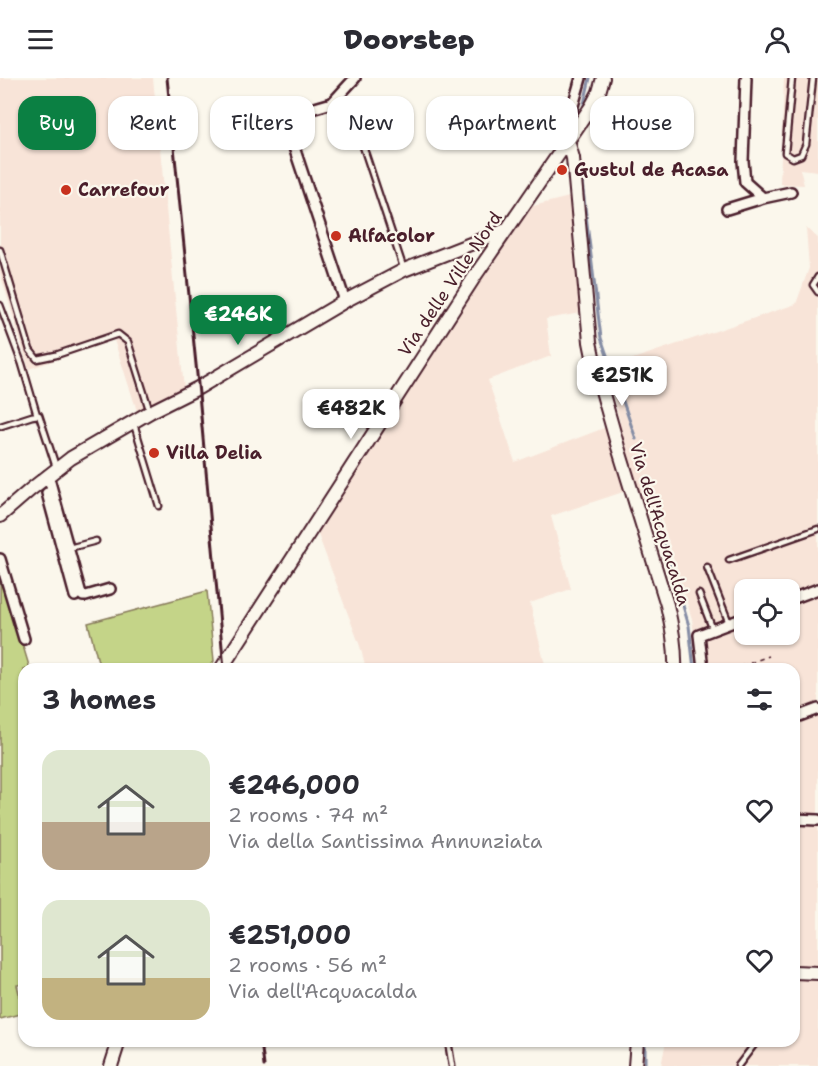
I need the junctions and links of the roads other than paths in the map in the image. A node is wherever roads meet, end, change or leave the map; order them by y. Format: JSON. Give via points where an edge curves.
{"nodes":[{"id":1,"x":355,"y":78,"type":"edge"},
{"id":2,"x":581,"y":78,"type":"edge"},
{"id":3,"x":603,"y":78,"type":"edge"},
{"id":4,"x":746,"y":78,"type":"edge"},
{"id":5,"x":792,"y":78,"type":"edge"},
{"id":6,"x":813,"y":78,"type":"edge"},
{"id":7,"x":576,"y":96,"type":"edge"},
{"id":8,"x":578,"y":126,"type":"edge"},
{"id":9,"x":364,"y":150,"type":"edge"},
{"id":10,"x":562,"y":150,"type":"edge"},
{"id":11,"x":572,"y":150,"type":"edge"},
{"id":12,"x":792,"y":192,"type":"dead end"},
{"id":13,"x":763,"y":198,"type":"junction"},
{"id":14,"x":728,"y":209,"type":"dead end"},
{"id":15,"x":507,"y":230,"type":"junction"},
{"id":16,"x":0,"y":250,"type":"edge"},
{"id":17,"x":404,"y":270,"type":"junction"},
{"id":18,"x":818,"y":277,"type":"edge"},
{"id":19,"x":818,"y":292,"type":"edge"},
{"id":20,"x":345,"y":301,"type":"junction"},
{"id":21,"x":0,"y":304,"type":"edge"},
{"id":22,"x":150,"y":412,"type":"junction"},
{"id":23,"x":37,"y":415,"type":"junction"},
{"id":24,"x":133,"y":422,"type":"junction"},
{"id":25,"x":1,"y":426,"type":"edge"},
{"id":26,"x":49,"y":475,"type":"junction"},
{"id":27,"x":159,"y":506,"type":"dead end"},
{"id":28,"x":0,"y":516,"type":"edge"},
{"id":29,"x":818,"y":529,"type":"edge"},
{"id":30,"x":96,"y":541,"type":"dead end"},
{"id":31,"x":69,"y":548,"type":"junction"},
{"id":32,"x":0,"y":559,"type":"edge"},
{"id":33,"x":729,"y":560,"type":"dead end"},
{"id":34,"x":707,"y":567,"type":"dead end"},
{"id":35,"x":110,"y":589,"type":"dead end"},
{"id":36,"x":818,"y":589,"type":"edge"},
{"id":37,"x":699,"y":594,"type":"dead end"},
{"id":38,"x":75,"y":596,"type":"dead end"},
{"id":39,"x":800,"y":596,"type":"edge"},
{"id":40,"x":734,"y":621,"type":"edge"},
{"id":41,"x":729,"y":623,"type":"junction"},
{"id":42,"x":713,"y":630,"type":"junction"},
{"id":43,"x":24,"y":639,"type":"dead end"},
{"id":44,"x":225,"y":663,"type":"edge"},
{"id":45,"x":676,"y":663,"type":"edge"},
{"id":46,"x":702,"y":663,"type":"edge"},
{"id":47,"x":818,"y":709,"type":"edge"},
{"id":48,"x":800,"y":716,"type":"edge"},
{"id":49,"x":800,"y":819,"type":"edge"},
{"id":50,"x":818,"y":820,"type":"edge"},
{"id":51,"x":800,"y":972,"type":"edge"},
{"id":52,"x":818,"y":973,"type":"edge"},
{"id":53,"x":117,"y":1047,"type":"edge"},
{"id":54,"x":449,"y":1047,"type":"edge"},
{"id":55,"x":637,"y":1047,"type":"edge"},
{"id":56,"x":752,"y":1047,"type":"edge"},
{"id":57,"x":111,"y":1066,"type":"edge"},
{"id":58,"x":453,"y":1066,"type":"edge"},
{"id":59,"x":635,"y":1066,"type":"edge"},
{"id":60,"x":738,"y":1066,"type":"edge"}],
"edges":[{"from":1,"to":20,"type":"street","via":[[332,103],[284,117]]},
{"from":2,"to":7,"type":"street"},
{"from":3,"to":8,"type":"street","name":"Via delle Ville Nord"},
{"from":4,"to":13,"type":"street","via":[[744,171],[746,182]]},
{"from":5,"to":6,"type":"lane","via":[[785,153],[793,158],[801,155],[806,144]]},
{"from":9,"to":17,"type":"lane"},
{"from":10,"to":15,"type":"street","name":"Via delle Ville Nord"},
{"from":11,"to":45,"type":"street","name":"Via dell'Acquacalda","via":[[590,342],[673,627]]},
{"from":12,"to":13,"type":"street"},
{"from":13,"to":14,"type":"street"},
{"from":15,"to":17,"type":"street"},
{"from":15,"to":44,"type":"street","name":"Via delle Ville Nord"},
{"from":16,"to":22,"type":"lane","via":[[30,350],[37,359],[118,334],[128,342]]},
{"from":17,"to":20,"type":"street"},
{"from":18,"to":19,"type":"lane","via":[[813,285]]},
{"from":20,"to":22,"type":"street"},
{"from":21,"to":23,"type":"lane"},
{"from":22,"to":24,"type":"street"},
{"from":23,"to":25,"type":"lane"},
{"from":23,"to":26,"type":"lane","via":[[41,417]]},
{"from":24,"to":26,"type":"street"},
{"from":24,"to":27,"type":"lane"},
{"from":26,"to":28,"type":"street"},
{"from":26,"to":31,"type":"street"},
{"from":26,"to":38,"type":"street"},
{"from":29,"to":33,"type":"lane"},
{"from":30,"to":31,"type":"lane"},
{"from":31,"to":35,"type":"street","via":[[81,594]]},
{"from":32,"to":43,"type":"street"},
{"from":34,"to":41,"type":"lane"},
{"from":36,"to":39,"type":"street"},
{"from":37,"to":42,"type":"lane"},
{"from":40,"to":41,"type":"street"},
{"from":41,"to":42,"type":"street"},
{"from":42,"to":46,"type":"street","via":[[699,635]]},
{"from":47,"to":48,"type":"street"},
{"from":49,"to":50,"type":"street"},
{"from":51,"to":52,"type":"street"},
{"from":53,"to":57,"type":"street"},
{"from":54,"to":58,"type":"lane"},
{"from":55,"to":59,"type":"street"},
{"from":56,"to":60,"type":"lane"}]}
